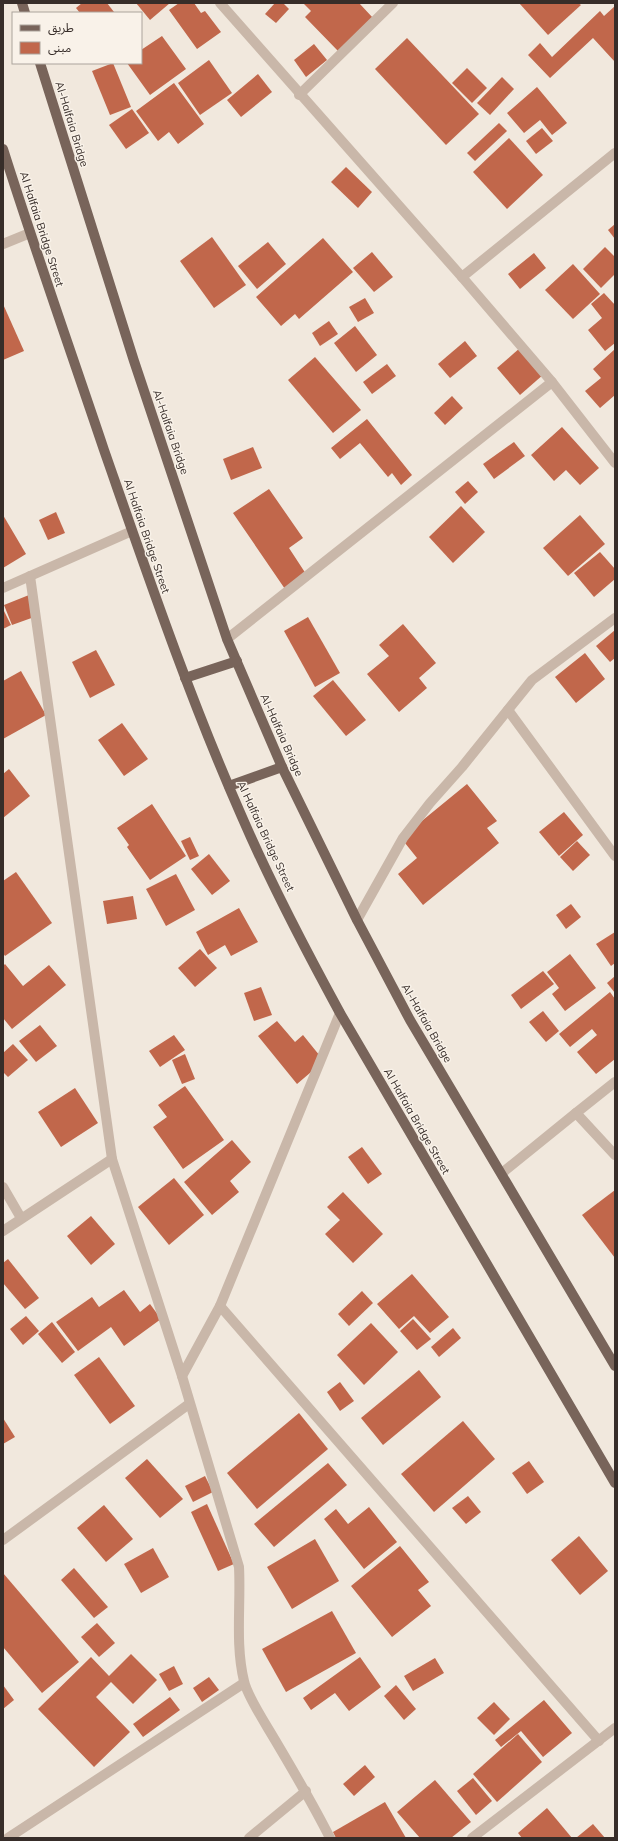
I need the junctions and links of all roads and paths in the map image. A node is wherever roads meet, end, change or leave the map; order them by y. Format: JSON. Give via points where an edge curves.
{"nodes":[{"id":1,"x":220,"y":3,"type":"edge"},
{"id":2,"x":393,"y":3,"type":"edge"},
{"id":3,"x":40,"y":64,"type":"edge"},
{"id":4,"x":299,"y":95,"type":"junction"},
{"id":5,"x":3,"y":149,"type":"edge"},
{"id":6,"x":615,"y":154,"type":"edge"},
{"id":7,"x":30,"y":233,"type":"junction"},
{"id":8,"x":3,"y":244,"type":"edge"},
{"id":9,"x":462,"y":277,"type":"junction"},
{"id":10,"x":552,"y":382,"type":"junction"},
{"id":11,"x":615,"y":463,"type":"edge"},
{"id":12,"x":132,"y":531,"type":"junction"},
{"id":13,"x":30,"y":576,"type":"junction"},
{"id":14,"x":3,"y":588,"type":"edge"},
{"id":15,"x":615,"y":618,"type":"edge"},
{"id":16,"x":227,"y":639,"type":"junction"},
{"id":17,"x":237,"y":661,"type":"junction"},
{"id":18,"x":185,"y":678,"type":"junction"},
{"id":19,"x":508,"y":710,"type":"junction"},
{"id":20,"x":282,"y":767,"type":"junction"},
{"id":21,"x":229,"y":786,"type":"junction"},
{"id":22,"x":615,"y":856,"type":"edge"},
{"id":23,"x":357,"y":920,"type":"junction"},
{"id":24,"x":340,"y":1013,"type":"junction"},
{"id":25,"x":615,"y":1082,"type":"edge"},
{"id":26,"x":576,"y":1113,"type":"junction"},
{"id":27,"x":615,"y":1155,"type":"edge"},
{"id":28,"x":112,"y":1159,"type":"junction"},
{"id":29,"x":502,"y":1173,"type":"junction"},
{"id":30,"x":3,"y":1187,"type":"edge"},
{"id":31,"x":21,"y":1218,"type":"junction"},
{"id":32,"x":3,"y":1230,"type":"edge"},
{"id":33,"x":220,"y":1306,"type":"junction"},
{"id":34,"x":615,"y":1366,"type":"edge"},
{"id":35,"x":182,"y":1376,"type":"junction"},
{"id":36,"x":189,"y":1404,"type":"junction"},
{"id":37,"x":615,"y":1483,"type":"edge"},
{"id":38,"x":3,"y":1540,"type":"edge"},
{"id":39,"x":244,"y":1682,"type":"junction"},
{"id":40,"x":615,"y":1728,"type":"edge"},
{"id":41,"x":600,"y":1741,"type":"junction"},
{"id":42,"x":306,"y":1791,"type":"junction"},
{"id":43,"x":8,"y":1838,"type":"edge"},
{"id":44,"x":249,"y":1838,"type":"edge"},
{"id":45,"x":330,"y":1838,"type":"edge"},
{"id":46,"x":472,"y":1838,"type":"edge"}],
"edges":[{"from":1,"to":4,"type":"street"},
{"from":2,"to":4,"type":"street"},
{"from":3,"to":16,"type":"main road","name":"Al-Halfaia Bridge","via":[[134,361]]},
{"from":4,"to":9,"type":"street"},
{"from":5,"to":7,"type":"main road","name":"Al Halfaia Bridge Street"},
{"from":6,"to":9,"type":"street"},
{"from":7,"to":8,"type":"street"},
{"from":7,"to":12,"type":"main road","name":"Al Halfaia Bridge Street"},
{"from":9,"to":10,"type":"street"},
{"from":10,"to":11,"type":"street"},
{"from":10,"to":16,"type":"street"},
{"from":12,"to":13,"type":"street"},
{"from":12,"to":18,"type":"main road","name":"Al Halfaia Bridge Street"},
{"from":13,"to":14,"type":"street"},
{"from":13,"to":28,"type":"street"},
{"from":15,"to":19,"type":"street","via":[[532,680]]},
{"from":16,"to":17,"type":"main road","name":"Al-Halfaia Bridge"},
{"from":17,"to":18,"type":"main road"},
{"from":17,"to":20,"type":"main road","name":"Al-Halfaia Bridge"},
{"from":18,"to":21,"type":"main road","name":"Al Halfaia Bridge Street"},
{"from":19,"to":22,"type":"street"},
{"from":19,"to":23,"type":"street","via":[[408,832]]},
{"from":20,"to":21,"type":"main road"},
{"from":20,"to":23,"type":"main road","name":"Al-Halfaia Bridge"},
{"from":21,"to":24,"type":"main road","name":"Al Halfaia Bridge Street","via":[[309,957]]},
{"from":23,"to":29,"type":"main road","name":"Al-Halfaia Bridge","via":[[410,1020]]},
{"from":24,"to":33,"type":"street"},
{"from":24,"to":37,"type":"main road","name":"Al Halfaia Bridge Street"},
{"from":25,"to":26,"type":"street"},
{"from":26,"to":27,"type":"street"},
{"from":26,"to":29,"type":"street"},
{"from":28,"to":31,"type":"street"},
{"from":28,"to":35,"type":"street"},
{"from":29,"to":34,"type":"main road","name":"Al-Halfaia Bridge"},
{"from":30,"to":31,"type":"street"},
{"from":31,"to":32,"type":"street"},
{"from":33,"to":35,"type":"street"},
{"from":33,"to":41,"type":"street"},
{"from":35,"to":36,"type":"street"},
{"from":36,"to":38,"type":"street"},
{"from":36,"to":39,"type":"street","via":[[239,1566],[239,1640]]},
{"from":39,"to":42,"type":"street","via":[[260,1715]]},
{"from":39,"to":43,"type":"street"},
{"from":40,"to":41,"type":"street"},
{"from":41,"to":46,"type":"street"},
{"from":42,"to":44,"type":"street"},
{"from":42,"to":45,"type":"street"}]}
